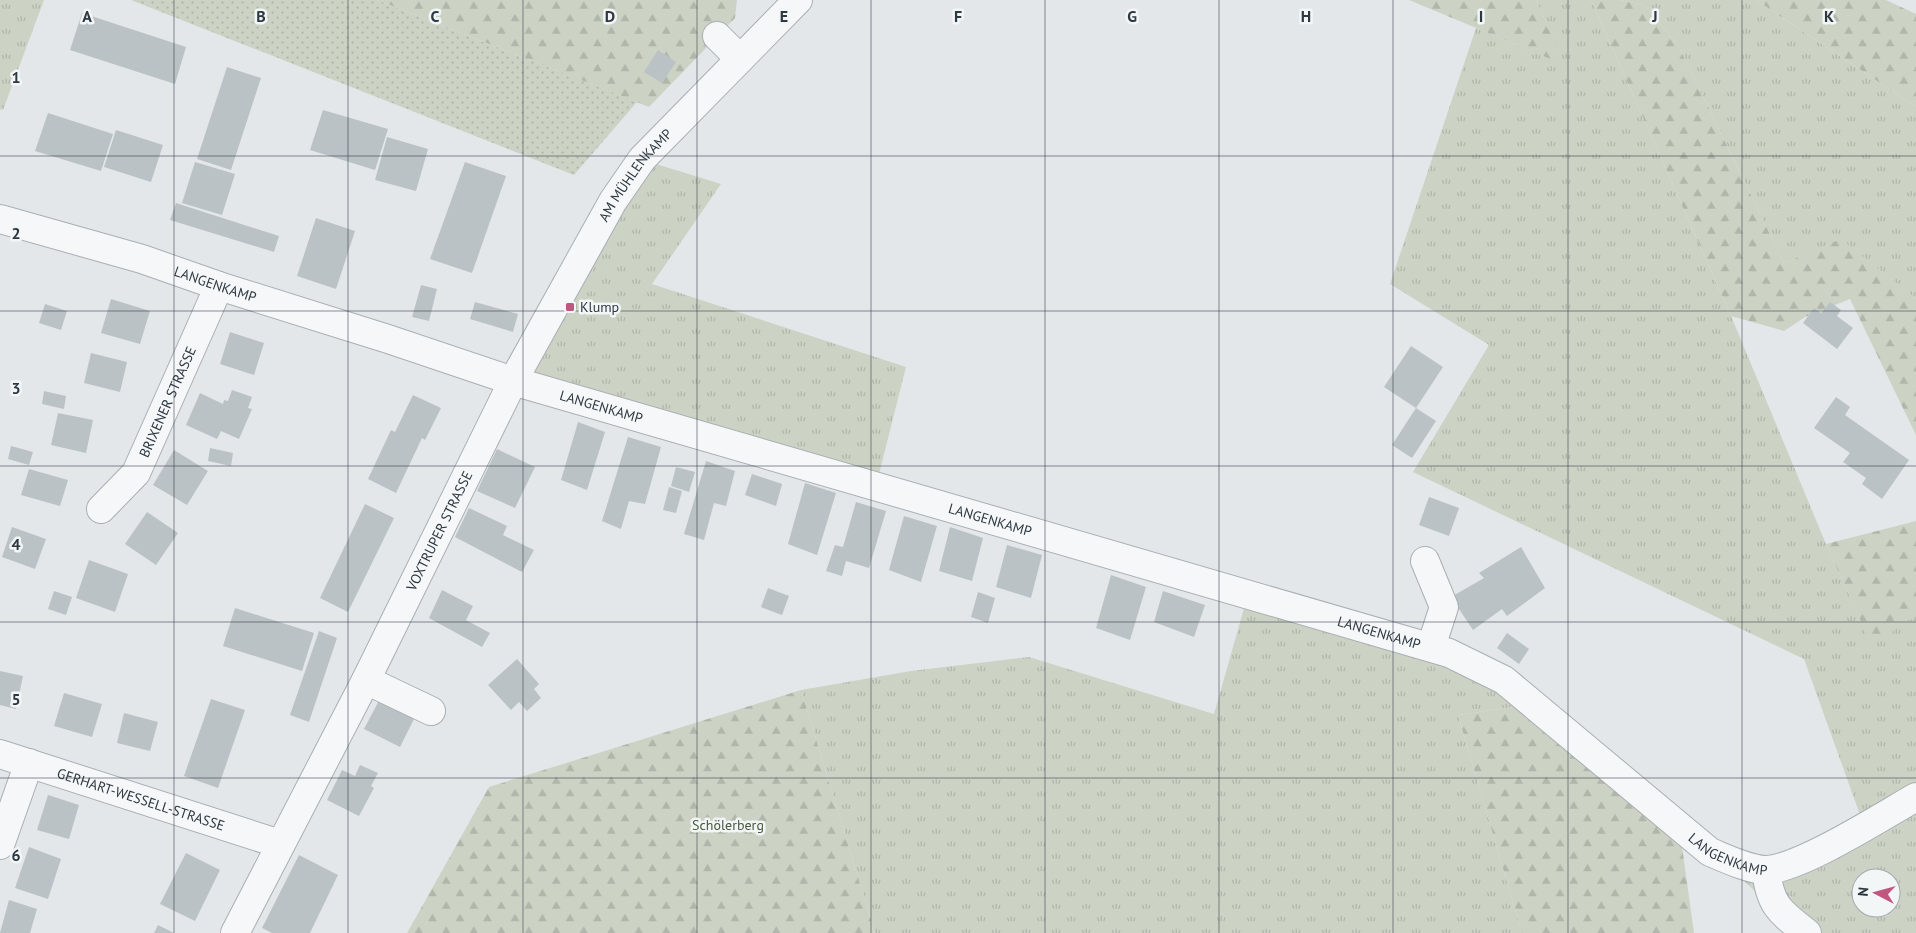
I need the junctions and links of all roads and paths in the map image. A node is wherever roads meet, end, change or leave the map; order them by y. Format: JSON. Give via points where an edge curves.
{"nodes":[{"id":1,"x":798,"y":0,"type":"edge"},
{"id":2,"x":717,"y":36,"type":"dead end"},
{"id":3,"x":740,"y":59,"type":"junction"},
{"id":4,"x":0,"y":219,"type":"edge"},
{"id":5,"x":220,"y":286,"type":"junction"},
{"id":6,"x":513,"y":381,"type":"junction"},
{"id":7,"x":102,"y":509,"type":"dead end"},
{"id":8,"x":1425,"y":561,"type":"dead end"},
{"id":9,"x":1431,"y":648,"type":"junction"},
{"id":10,"x":366,"y":680,"type":"junction"},
{"id":11,"x":431,"y":712,"type":"dead end"},
{"id":12,"x":0,"y":754,"type":"edge"},
{"id":13,"x":29,"y":763,"type":"junction"},
{"id":14,"x":1916,"y":797,"type":"edge"},
{"id":15,"x":280,"y":844,"type":"junction"},
{"id":16,"x":0,"y":845,"type":"edge"},
{"id":17,"x":1766,"y":870,"type":"junction"},
{"id":18,"x":236,"y":933,"type":"edge"},
{"id":19,"x":1808,"y":933,"type":"edge"}],
"edges":[{"from":1,"to":3,"type":"street","name":"AM MÜHLENKAMP"},
{"from":2,"to":3,"type":"street"},
{"from":3,"to":6,"type":"street","name":"AM MÜHLENKAMP","via":[[642,159],[616,196]]},
{"from":4,"to":5,"type":"street","name":"LANGENKAMP","via":[[142,259]]},
{"from":5,"to":6,"type":"street","name":"LANGENKAMP"},
{"from":5,"to":7,"type":"street","name":"BRIXENER STRASSE","via":[[136,474]]},
{"from":6,"to":9,"type":"street","name":"LANGENKAMP"},
{"from":6,"to":10,"type":"street","name":"VOXTRUPER STRASSE"},
{"from":8,"to":9,"type":"street","via":[[1444,607]]},
{"from":9,"to":17,"type":"street","name":"LANGENKAMP","via":[[1449,653],[1504,680],[1710,852],[1747,867]]},
{"from":10,"to":11,"type":"street"},
{"from":10,"to":15,"type":"street","name":"VOXTRUPER STRASSE"},
{"from":12,"to":13,"type":"street","name":"GERHART-WESSELL-STRASSE"},
{"from":13,"to":15,"type":"street","name":"GERHART-WESSELL-STRASSE"},
{"from":13,"to":16,"type":"street"},
{"from":14,"to":17,"type":"street","name":"LANGENKAMP","via":[[1815,853],[1785,867]]},
{"from":15,"to":18,"type":"street","name":"VOXTRUPER STRASSE"},
{"from":17,"to":19,"type":"street","via":[[1772,901]]}]}
